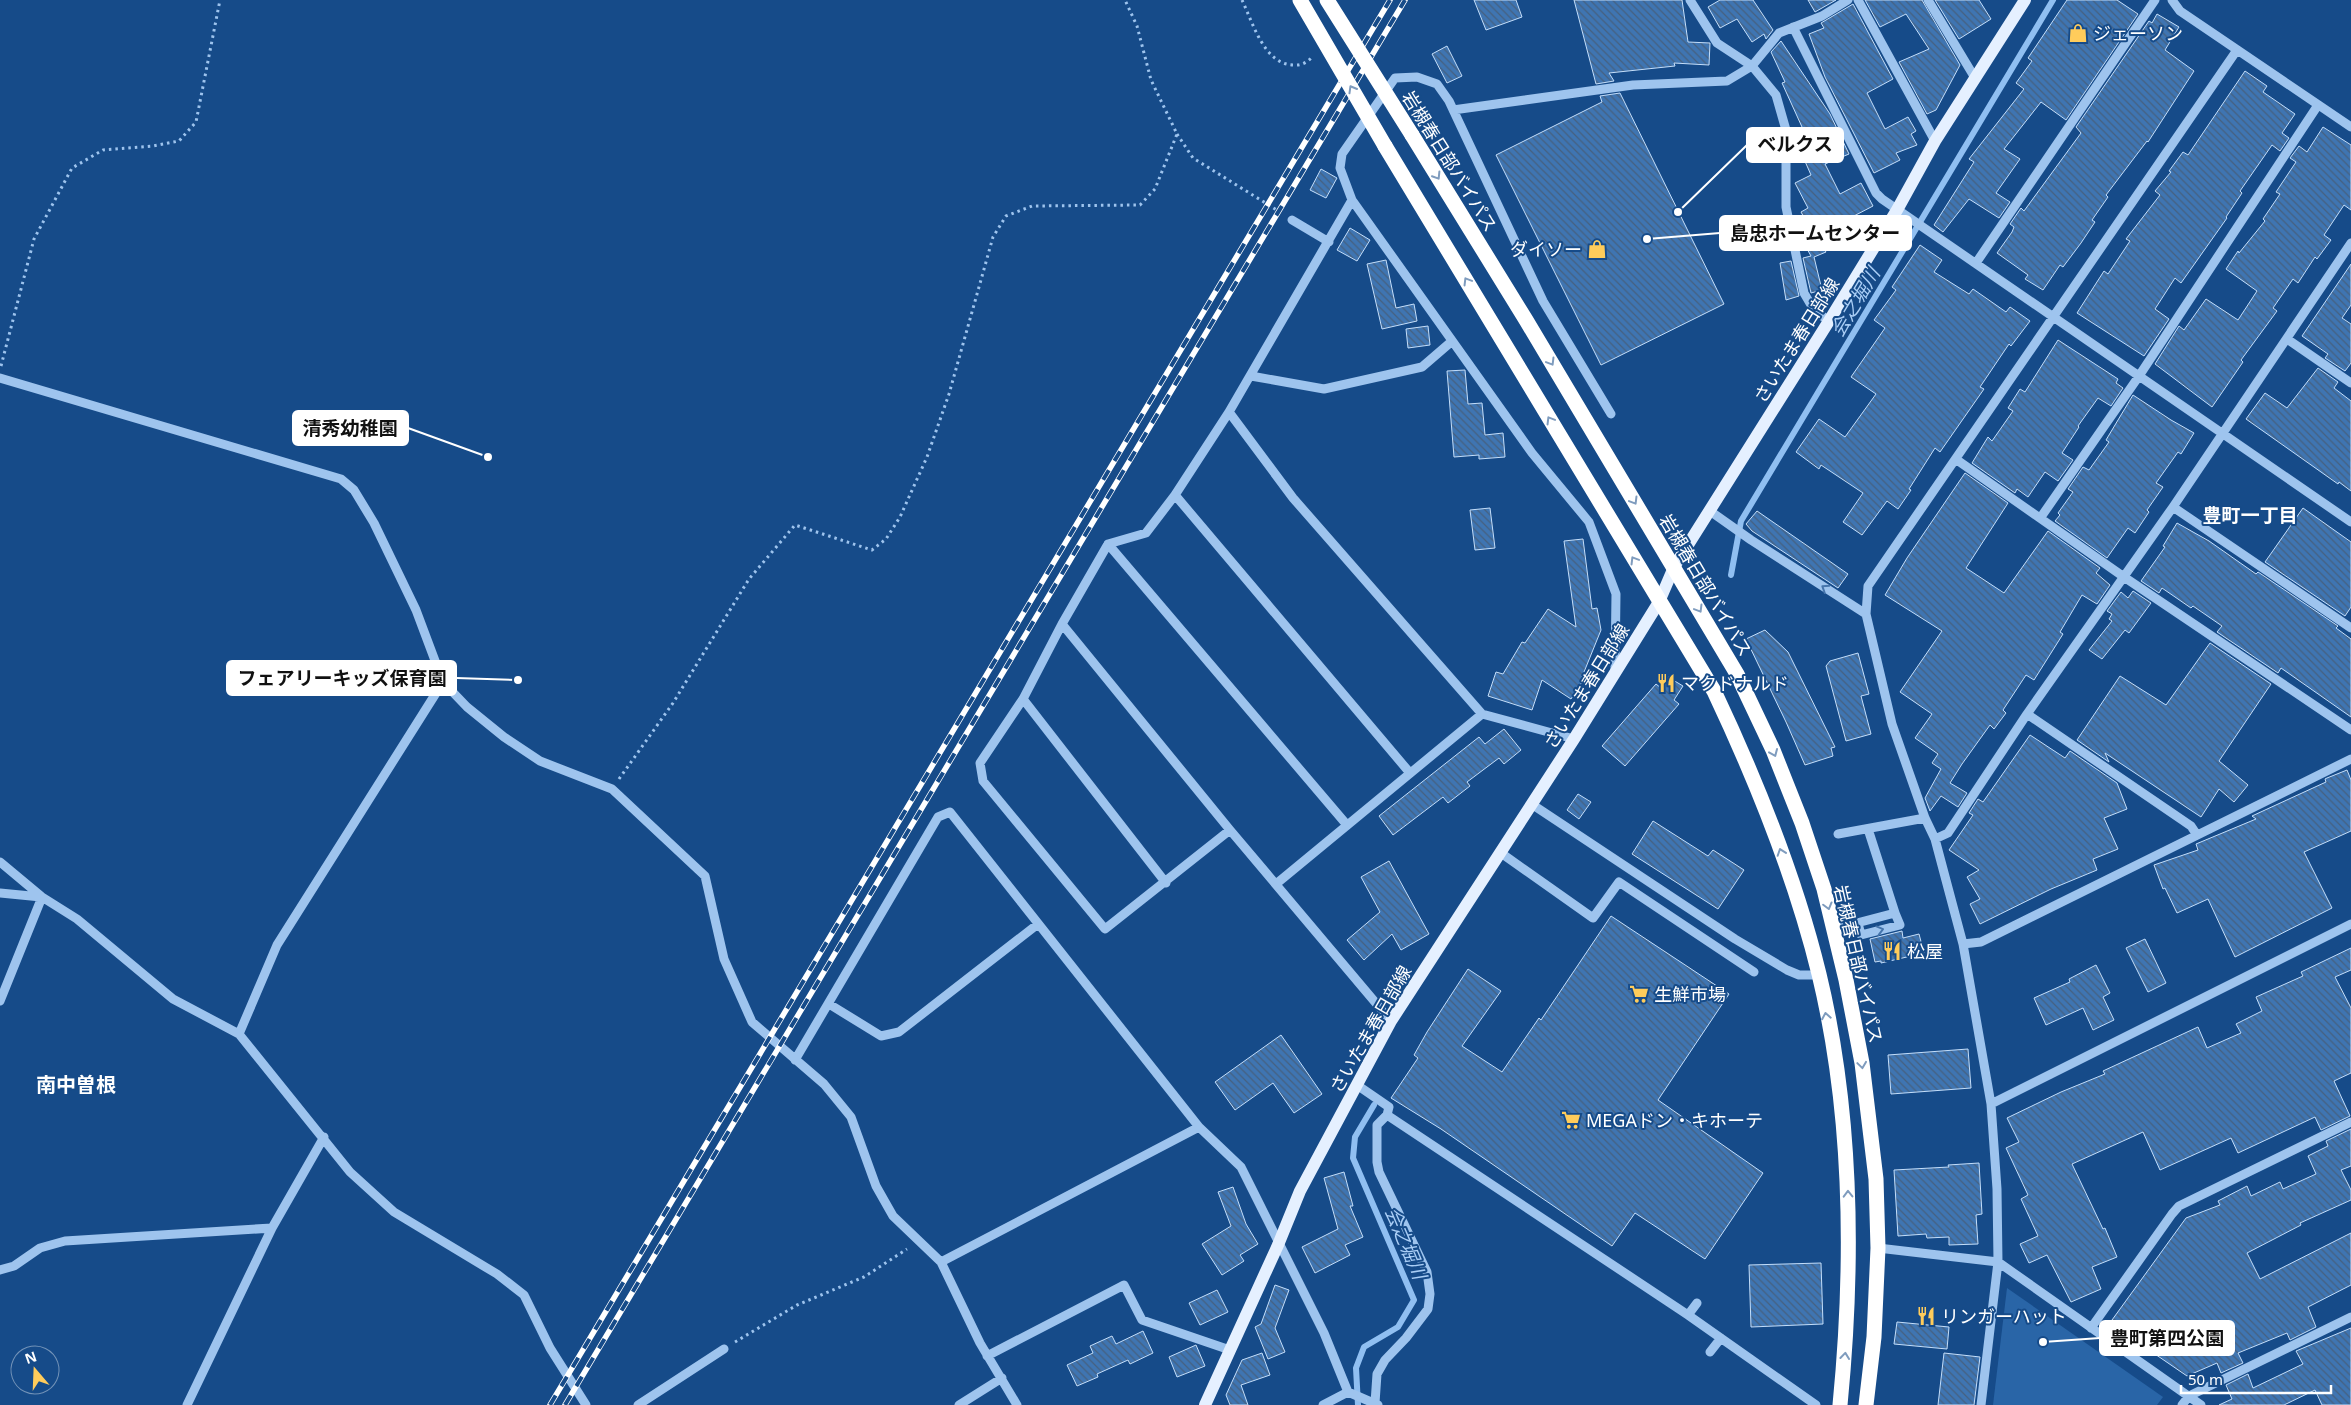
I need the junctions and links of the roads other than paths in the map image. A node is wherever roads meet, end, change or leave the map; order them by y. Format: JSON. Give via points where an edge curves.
{"nodes":[{"id":1,"x":1300,"y":0,"type":"edge"},
{"id":2,"x":1327,"y":0,"type":"edge"},
{"id":3,"x":1690,"y":0,"type":"edge"},
{"id":4,"x":1848,"y":0,"type":"edge"},
{"id":5,"x":1858,"y":0,"type":"edge"},
{"id":6,"x":1928,"y":0,"type":"edge"},
{"id":7,"x":2025,"y":0,"type":"edge"},
{"id":8,"x":2155,"y":0,"type":"edge"},
{"id":9,"x":2172,"y":0,"type":"edge"},
{"id":10,"x":1793,"y":27,"type":"junction"},
{"id":11,"x":2237,"y":50,"type":"junction"},
{"id":12,"x":1752,"y":66,"type":"junction"},
{"id":13,"x":1975,"y":78,"type":"junction"},
{"id":14,"x":2318,"y":105,"type":"junction"},
{"id":15,"x":1453,"y":110,"type":"junction"},
{"id":16,"x":2351,"y":127,"type":"edge"},
{"id":17,"x":1935,"y":141,"type":"junction"},
{"id":18,"x":1352,"y":200,"type":"junction"},
{"id":19,"x":1897,"y":210,"type":"junction"},
{"id":20,"x":1292,"y":220,"type":"road end"},
{"id":21,"x":1329,"y":242,"type":"junction"},
{"id":22,"x":2351,"y":244,"type":"edge"},
{"id":23,"x":2347,"y":256,"type":"edge"},
{"id":24,"x":1976,"y":263,"type":"junction"},
{"id":25,"x":2053,"y":317,"type":"junction"},
{"id":26,"x":1829,"y":321,"type":"junction"},
{"id":27,"x":2286,"y":340,"type":"junction"},
{"id":28,"x":1451,"y":342,"type":"junction"},
{"id":29,"x":1252,"y":376,"type":"junction"},
{"id":30,"x":2139,"y":376,"type":"junction"},
{"id":31,"x":0,"y":378,"type":"edge"},
{"id":32,"x":2351,"y":384,"type":"edge"},
{"id":33,"x":1229,"y":412,"type":"junction"},
{"id":34,"x":1611,"y":414,"type":"dead end"},
{"id":35,"x":2223,"y":435,"type":"junction"},
{"id":36,"x":1957,"y":460,"type":"junction"},
{"id":37,"x":1175,"y":495,"type":"junction"},
{"id":38,"x":2173,"y":507,"type":"junction"},
{"id":39,"x":1710,"y":511,"type":"junction"},
{"id":40,"x":2041,"y":517,"type":"junction"},
{"id":41,"x":2351,"y":522,"type":"edge"},
{"id":42,"x":1108,"y":544,"type":"junction"},
{"id":43,"x":1674,"y":567,"type":"junction"},
{"id":44,"x":2124,"y":577,"type":"junction"},
{"id":45,"x":1658,"y":602,"type":"junction"},
{"id":46,"x":1866,"y":614,"type":"junction"},
{"id":47,"x":1062,"y":624,"type":"junction"},
{"id":48,"x":2351,"y":628,"type":"edge"},
{"id":49,"x":1616,"y":671,"type":"junction"},
{"id":50,"x":442,"y":682,"type":"junction"},
{"id":51,"x":1023,"y":699,"type":"junction"},
{"id":52,"x":1482,"y":714,"type":"junction"},
{"id":53,"x":2027,"y":714,"type":"junction"},
{"id":54,"x":2351,"y":730,"type":"edge"},
{"id":55,"x":1574,"y":739,"type":"junction"},
{"id":56,"x":2351,"y":759,"type":"edge"},
{"id":57,"x":1410,"y":773,"type":"junction"},
{"id":58,"x":1533,"y":805,"type":"junction"},
{"id":59,"x":1924,"y":818,"type":"junction"},
{"id":60,"x":1347,"y":825,"type":"junction"},
{"id":61,"x":1868,"y":828,"type":"junction"},
{"id":62,"x":1230,"y":830,"type":"junction"},
{"id":63,"x":1838,"y":834,"type":"dead end"},
{"id":64,"x":2197,"y":835,"type":"junction"},
{"id":65,"x":1934,"y":839,"type":"junction"},
{"id":66,"x":1501,"y":854,"type":"junction"},
{"id":67,"x":0,"y":862,"type":"edge"},
{"id":68,"x":1166,"y":882,"type":"junction"},
{"id":69,"x":1276,"y":884,"type":"junction"},
{"id":70,"x":0,"y":893,"type":"edge"},
{"id":71,"x":42,"y":897,"type":"junction"},
{"id":72,"x":1038,"y":924,"type":"junction"},
{"id":73,"x":2351,"y":924,"type":"edge"},
{"id":74,"x":1834,"y":929,"type":"junction"},
{"id":75,"x":1734,"y":939,"type":"junction"},
{"id":76,"x":1963,"y":944,"type":"junction"},
{"id":77,"x":1726,"y":955,"type":"junction"},
{"id":78,"x":1754,"y":972,"type":"dead end"},
{"id":79,"x":1819,"y":975,"type":"junction"},
{"id":80,"x":0,"y":1001,"type":"edge"},
{"id":81,"x":829,"y":1004,"type":"junction"},
{"id":82,"x":1391,"y":1021,"type":"junction"},
{"id":83,"x":239,"y":1034,"type":"junction"},
{"id":84,"x":796,"y":1060,"type":"junction"},
{"id":85,"x":1357,"y":1084,"type":"junction"},
{"id":86,"x":1991,"y":1104,"type":"junction"},
{"id":87,"x":1387,"y":1115,"type":"junction"},
{"id":88,"x":2351,"y":1122,"type":"edge"},
{"id":89,"x":1199,"y":1127,"type":"junction"},
{"id":90,"x":324,"y":1137,"type":"junction"},
{"id":91,"x":272,"y":1228,"type":"junction"},
{"id":92,"x":1278,"y":1245,"type":"junction"},
{"id":93,"x":1878,"y":1248,"type":"junction"},
{"id":94,"x":941,"y":1262,"type":"junction"},
{"id":95,"x":1998,"y":1262,"type":"junction"},
{"id":96,"x":0,"y":1270,"type":"edge"},
{"id":97,"x":1697,"y":1304,"type":"dead end"},
{"id":98,"x":1688,"y":1315,"type":"junction"},
{"id":99,"x":2351,"y":1317,"type":"edge"},
{"id":100,"x":2092,"y":1328,"type":"junction"},
{"id":101,"x":1721,"y":1338,"type":"junction"},
{"id":102,"x":724,"y":1349,"type":"road end"},
{"id":103,"x":1230,"y":1350,"type":"junction"},
{"id":104,"x":1710,"y":1352,"type":"dead end"},
{"id":105,"x":987,"y":1356,"type":"junction"},
{"id":106,"x":1002,"y":1378,"type":"junction"},
{"id":107,"x":1349,"y":1392,"type":"junction"},
{"id":108,"x":2189,"y":1396,"type":"junction"},
{"id":109,"x":1377,"y":1404,"type":"edge"},
{"id":110,"x":187,"y":1405,"type":"edge"},
{"id":111,"x":586,"y":1405,"type":"edge"},
{"id":112,"x":638,"y":1405,"type":"edge"},
{"id":113,"x":959,"y":1405,"type":"edge"},
{"id":114,"x":1017,"y":1405,"type":"edge"},
{"id":115,"x":1205,"y":1405,"type":"edge"},
{"id":116,"x":1323,"y":1405,"type":"edge"},
{"id":117,"x":1816,"y":1405,"type":"edge"},
{"id":118,"x":1840,"y":1405,"type":"edge"},
{"id":119,"x":1866,"y":1405,"type":"edge"},
{"id":120,"x":1980,"y":1405,"type":"edge"},
{"id":121,"x":2182,"y":1405,"type":"edge"},
{"id":122,"x":2201,"y":1405,"type":"edge"}],
"edges":[{"from":45,"to":1,"type":"highway","one_way":true,"bridge":true},
{"from":2,"to":43,"type":"highway","name":"岩槻春日部バイパス","one_way":true,"bridge":true,"via":[[1526,320]]},
{"from":3,"to":12,"type":"street","via":[[1717,43]]},
{"from":4,"to":10,"type":"street","via":[[1822,16]]},
{"from":5,"to":17,"type":"street"},
{"from":6,"to":13,"type":"street"},
{"from":7,"to":13,"type":"main road","name":"さいたま春日部線"},
{"from":8,"to":24,"type":"street"},
{"from":9,"to":11,"type":"street","via":[[2180,11]]},
{"from":10,"to":12,"type":"street","via":[[1779,32]]},
{"from":10,"to":19,"type":"street","via":[[1876,193]]},
{"from":11,"to":14,"type":"street"},
{"from":11,"to":25,"type":"street"},
{"from":12,"to":15,"type":"street","via":[[1727,81],[1633,85]]},
{"from":12,"to":26,"type":"street","via":[[1776,95],[1786,130],[1786,207],[1804,293],[1814,310]]},
{"from":13,"to":17,"type":"main road","name":"さいたま春日部線"},
{"from":14,"to":16,"type":"street"},
{"from":14,"to":30,"type":"street"},
{"from":15,"to":18,"type":"street","via":[[1437,84],[1417,78],[1394,78],[1342,154],[1340,168]]},
{"from":15,"to":34,"type":"street","via":[[1543,301]]},
{"from":17,"to":19,"type":"main road","name":"さいたま春日部線"},
{"from":18,"to":21,"type":"street"},
{"from":18,"to":28,"type":"street"},
{"from":19,"to":24,"type":"street"},
{"from":19,"to":26,"type":"main road","name":"さいたま春日部線"},
{"from":20,"to":21,"type":"street"},
{"from":21,"to":29,"type":"street"},
{"from":22,"to":23,"type":"street"},
{"from":23,"to":27,"type":"street"},
{"from":24,"to":25,"type":"street"},
{"from":25,"to":30,"type":"street"},
{"from":25,"to":36,"type":"street"},
{"from":26,"to":39,"type":"main road","name":"さいたま春日部線"},
{"from":27,"to":32,"type":"street"},
{"from":27,"to":35,"type":"street"},
{"from":28,"to":29,"type":"street","via":[[1422,367],[1324,389]]},
{"from":28,"to":49,"type":"street","via":[[1532,453],[1589,522],[1616,594]]},
{"from":29,"to":33,"type":"street"},
{"from":30,"to":35,"type":"street"},
{"from":30,"to":40,"type":"street"},
{"from":31,"to":50,"type":"street","via":[[341,479],[354,490],[374,523],[416,610]]},
{"from":33,"to":37,"type":"street"},
{"from":33,"to":52,"type":"street","via":[[1293,498]]},
{"from":35,"to":38,"type":"street"},
{"from":35,"to":41,"type":"street"},
{"from":36,"to":40,"type":"street"},
{"from":36,"to":46,"type":"street","via":[[1868,586]]},
{"from":37,"to":42,"type":"street","via":[[1146,533]]},
{"from":37,"to":57,"type":"street"},
{"from":38,"to":44,"type":"street"},
{"from":38,"to":48,"type":"street"},
{"from":39,"to":43,"type":"main road","name":"さいたま春日部線"},
{"from":46,"to":39,"type":"street","one_way":true},
{"from":40,"to":44,"type":"street"},
{"from":42,"to":47,"type":"street"},
{"from":42,"to":60,"type":"street"},
{"from":43,"to":45,"type":"main road","name":"さいたま春日部線"},
{"from":43,"to":74,"type":"highway","name":"岩槻春日部バイパス","one_way":true,"via":[[1737,674],[1773,750],[1802,823]]},
{"from":44,"to":53,"type":"street"},
{"from":44,"to":54,"type":"street"},
{"from":45,"to":49,"type":"main road","name":"さいたま春日部線"},
{"from":79,"to":45,"type":"highway","one_way":true,"via":[[1797,898],[1746,760],[1714,691]]},
{"from":46,"to":59,"type":"street","via":[[1892,724]]},
{"from":47,"to":51,"type":"street"},
{"from":47,"to":62,"type":"street"},
{"from":49,"to":55,"type":"main road","name":"さいたま春日部線"},
{"from":50,"to":83,"type":"street","via":[[276,945]]},
{"from":50,"to":84,"type":"street","via":[[467,708],[540,760],[612,789],[705,876],[724,959],[752,1022]]},
{"from":51,"to":68,"type":"street"},
{"from":51,"to":68,"type":"street","via":[[980,763],[983,781],[1105,929]]},
{"from":52,"to":55,"type":"street"},
{"from":52,"to":57,"type":"street"},
{"from":53,"to":64,"type":"street","via":[[2191,826]]},
{"from":53,"to":65,"type":"street","via":[[1948,833]]},
{"from":55,"to":58,"type":"main road","name":"さいたま春日部線"},
{"from":56,"to":64,"type":"street"},
{"from":57,"to":60,"type":"street"},
{"from":58,"to":66,"type":"main road","name":"さいたま春日部線"},
{"from":58,"to":75,"type":"street"},
{"from":59,"to":61,"type":"street"},
{"from":59,"to":65,"type":"street"},
{"from":60,"to":69,"type":"street"},
{"from":61,"to":63,"type":"street"},
{"from":61,"to":74,"type":"street","via":[[1896,913]]},
{"from":62,"to":68,"type":"street"},
{"from":62,"to":69,"type":"street"},
{"from":64,"to":76,"type":"street","via":[[1981,942]]},
{"from":65,"to":76,"type":"street"},
{"from":66,"to":77,"type":"street","via":[[1593,918],[1619,882]]},
{"from":66,"to":82,"type":"main road","name":"さいたま春日部線"},
{"from":67,"to":71,"type":"street"},
{"from":69,"to":82,"type":"street"},
{"from":70,"to":71,"type":"street"},
{"from":71,"to":80,"type":"street"},
{"from":71,"to":83,"type":"street","via":[[77,919],[173,999]]},
{"from":72,"to":81,"type":"street","via":[[899,1032],[881,1036]]},
{"from":72,"to":81,"type":"street","via":[[950,812],[938,817]]},
{"from":72,"to":89,"type":"street"},
{"from":73,"to":86,"type":"street"},
{"from":74,"to":93,"type":"highway","name":"岩槻春日部バイパス","one_way":true,"via":[[1862,1063],[1876,1179]]},
{"from":75,"to":77,"type":"street"},
{"from":75,"to":79,"type":"street","via":[[1787,970],[1799,975]]},
{"from":76,"to":86,"type":"street"},
{"from":77,"to":78,"type":"street"},
{"from":118,"to":79,"type":"highway","one_way":true,"via":[[1850,1254],[1848,1181],[1836,1069]]},
{"from":81,"to":84,"type":"street"},
{"from":82,"to":85,"type":"main road","name":"さいたま春日部線"},
{"from":83,"to":90,"type":"street"},
{"from":84,"to":94,"type":"street","via":[[824,1084],[851,1117],[876,1186],[893,1216]]},
{"from":85,"to":87,"type":"street","via":[[1388,1107]]},
{"from":85,"to":92,"type":"main road","name":"さいたま春日部線","via":[[1300,1191]]},
{"from":86,"to":95,"type":"street"},
{"from":87,"to":98,"type":"street"},
{"from":87,"to":109,"type":"street","via":[[1377,1125],[1379,1172],[1427,1272],[1430,1294],[1428,1309],[1377,1374]]},
{"from":88,"to":100,"type":"street","via":[[2180,1206]]},
{"from":89,"to":92,"type":"street","via":[[1241,1167]]},
{"from":89,"to":94,"type":"street"},
{"from":90,"to":91,"type":"street"},
{"from":90,"to":111,"type":"street","via":[[350,1172],[394,1212],[497,1274],[524,1295],[554,1356]]},
{"from":91,"to":96,"type":"street","via":[[65,1241],[40,1248],[14,1266]]},
{"from":91,"to":110,"type":"street"},
{"from":92,"to":103,"type":"main road","name":"さいたま春日部線"},
{"from":92,"to":107,"type":"street","via":[[1324,1334]]},
{"from":93,"to":95,"type":"street"},
{"from":93,"to":119,"type":"highway","name":"岩槻春日部バイパス","via":[[1874,1337]]},
{"from":94,"to":105,"type":"street"},
{"from":95,"to":100,"type":"street"},
{"from":95,"to":120,"type":"street"},
{"from":97,"to":98,"type":"street"},
{"from":98,"to":101,"type":"street"},
{"from":99,"to":108,"type":"street"},
{"from":100,"to":108,"type":"street"},
{"from":101,"to":104,"type":"street"},
{"from":101,"to":117,"type":"street"},
{"from":102,"to":112,"type":"street"},
{"from":103,"to":105,"type":"street","via":[[1142,1320],[1124,1285]]},
{"from":103,"to":115,"type":"main road","name":"さいたま春日部線"},
{"from":105,"to":106,"type":"street"},
{"from":106,"to":113,"type":"street"},
{"from":106,"to":114,"type":"street"},
{"from":107,"to":109,"type":"street"},
{"from":107,"to":116,"type":"street"},
{"from":108,"to":121,"type":"street"},
{"from":108,"to":122,"type":"street"}]}
